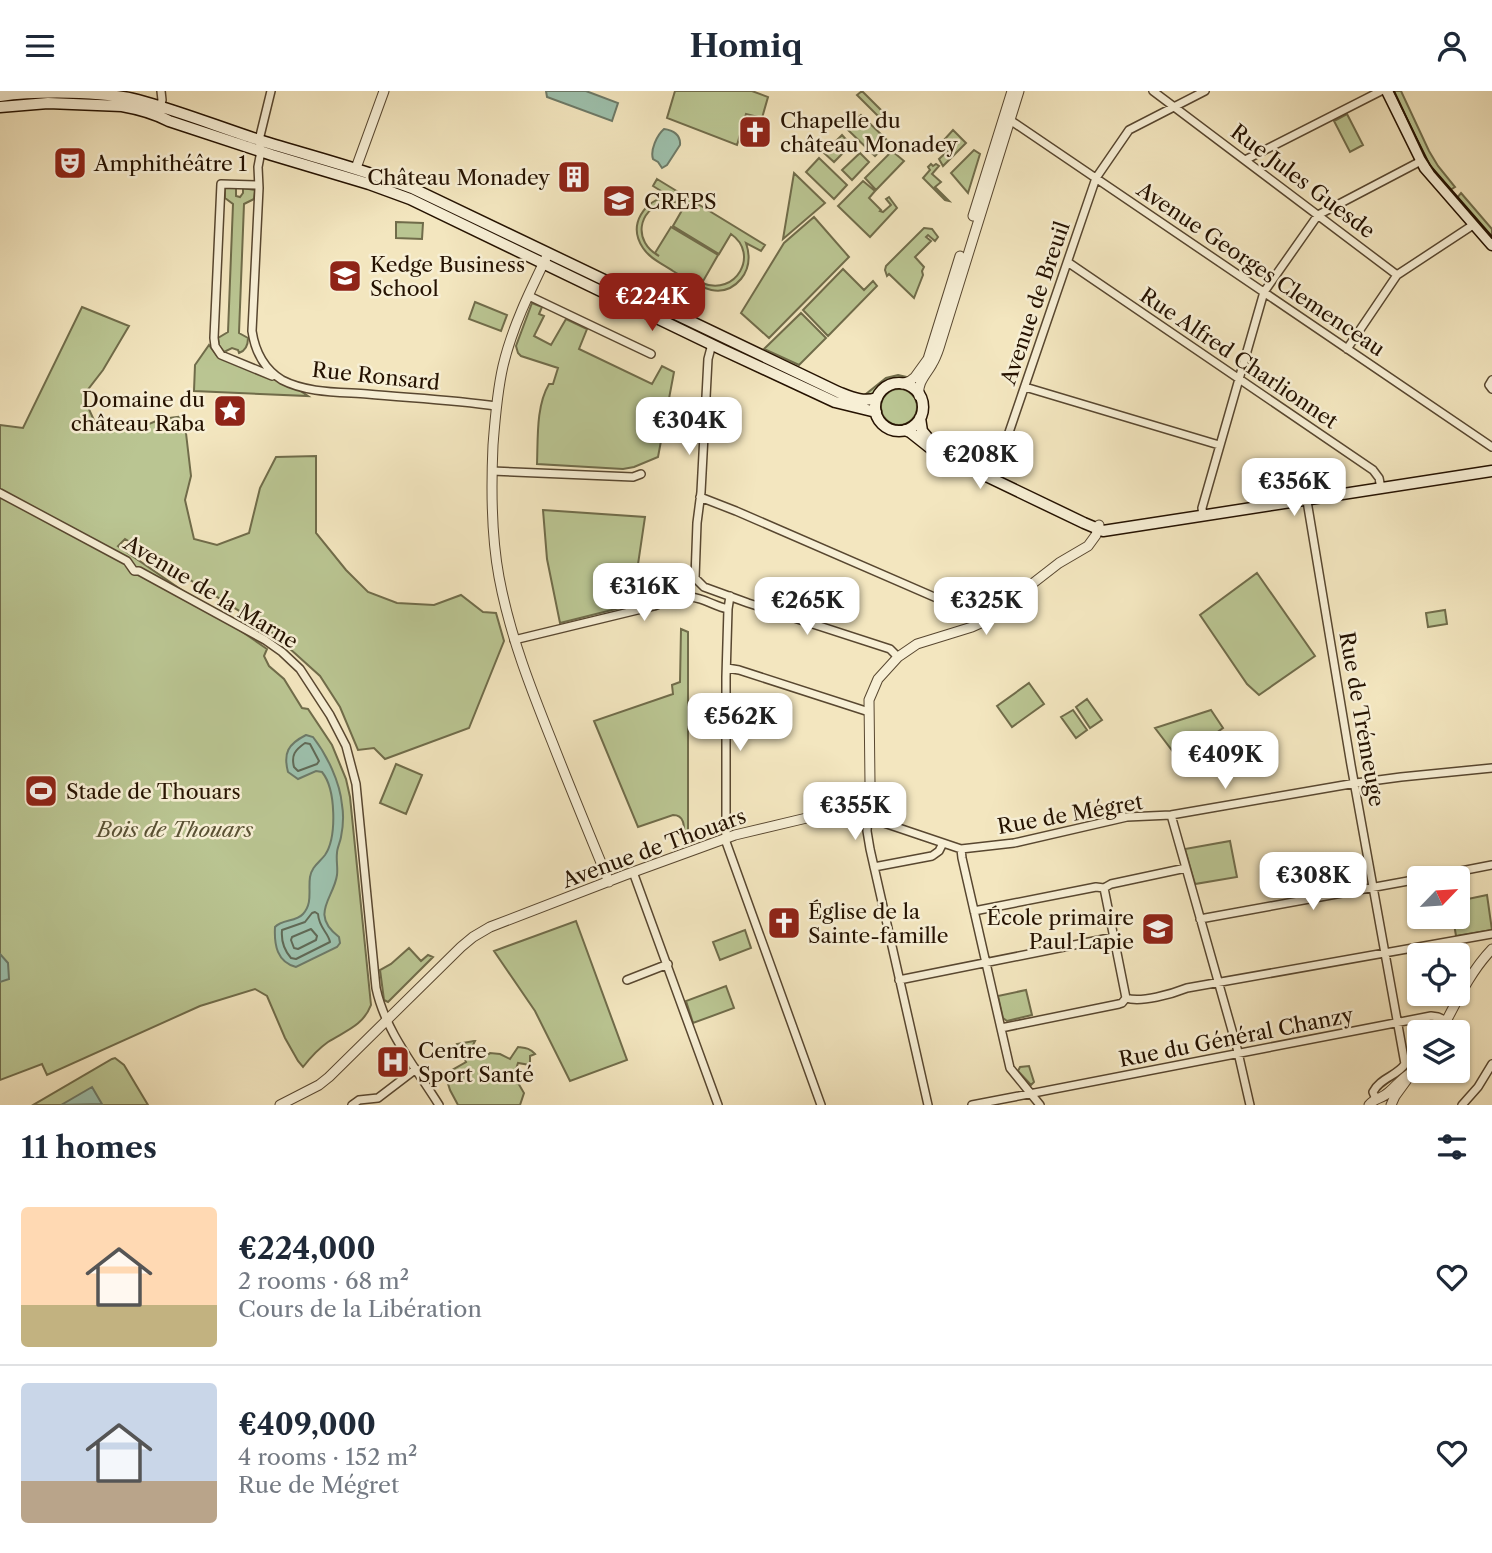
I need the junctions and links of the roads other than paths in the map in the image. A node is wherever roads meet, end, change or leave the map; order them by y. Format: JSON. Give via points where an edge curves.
{"nodes":[{"id":1,"x":161,"y":91,"type":"edge"},
{"id":2,"x":271,"y":91,"type":"edge"},
{"id":3,"x":384,"y":91,"type":"edge"},
{"id":4,"x":1012,"y":91,"type":"edge"},
{"id":5,"x":1018,"y":91,"type":"edge"},
{"id":6,"x":1153,"y":91,"type":"edge"},
{"id":7,"x":1205,"y":91,"type":"edge"},
{"id":8,"x":1381,"y":91,"type":"edge"},
{"id":9,"x":1387,"y":91,"type":"edge"},
{"id":10,"x":0,"y":99,"type":"edge"},
{"id":11,"x":1174,"y":106,"type":"junction"},
{"id":12,"x":0,"y":107,"type":"edge"},
{"id":13,"x":159,"y":111,"type":"junction"},
{"id":14,"x":1010,"y":120,"type":"junction"},
{"id":15,"x":260,"y":145,"type":"junction"},
{"id":16,"x":289,"y":159,"type":"junction"},
{"id":17,"x":1245,"y":160,"type":"junction"},
{"id":18,"x":1421,"y":161,"type":"junction"},
{"id":19,"x":356,"y":168,"type":"junction"},
{"id":20,"x":1097,"y":178,"type":"junction"},
{"id":21,"x":258,"y":185,"type":"junction"},
{"id":22,"x":1318,"y":215,"type":"junction"},
{"id":23,"x":1473,"y":225,"type":"junction"},
{"id":24,"x":968,"y":242,"type":"junction"},
{"id":25,"x":1492,"y":245,"type":"edge"},
{"id":26,"x":546,"y":259,"type":"junction"},
{"id":27,"x":1069,"y":263,"type":"junction"},
{"id":28,"x":1397,"y":275,"type":"junction"},
{"id":29,"x":1264,"y":292,"type":"junction"},
{"id":30,"x":529,"y":296,"type":"junction"},
{"id":31,"x":712,"y":344,"type":"junction"},
{"id":32,"x":1347,"y":349,"type":"junction"},
{"id":33,"x":651,"y":354,"type":"dead end"},
{"id":34,"x":775,"y":363,"type":"junction"},
{"id":35,"x":281,"y":379,"type":"junction"},
{"id":36,"x":1238,"y":379,"type":"junction"},
{"id":37,"x":1492,"y":380,"type":"edge"},
{"id":38,"x":902,"y":384,"type":"junction"},
{"id":39,"x":1025,"y":387,"type":"junction"},
{"id":40,"x":1492,"y":389,"type":"edge"},
{"id":41,"x":919,"y":395,"type":"junction"},
{"id":42,"x":877,"y":398,"type":"junction"},
{"id":43,"x":496,"y":406,"type":"junction"},
{"id":44,"x":876,"y":412,"type":"junction"},
{"id":45,"x":920,"y":418,"type":"junction"},
{"id":46,"x":905,"y":430,"type":"junction"},
{"id":47,"x":1219,"y":445,"type":"junction"},
{"id":48,"x":1492,"y":447,"type":"edge"},
{"id":49,"x":1492,"y":465,"type":"edge"},
{"id":50,"x":492,"y":471,"type":"junction"},
{"id":51,"x":1492,"y":471,"type":"edge"},
{"id":52,"x":641,"y":474,"type":"dead end"},
{"id":53,"x":994,"y":477,"type":"junction"},
{"id":54,"x":1381,"y":486,"type":"junction"},
{"id":55,"x":0,"y":493,"type":"edge"},
{"id":56,"x":700,"y":497,"type":"junction"},
{"id":57,"x":1307,"y":497,"type":"junction"},
{"id":58,"x":1203,"y":514,"type":"junction"},
{"id":59,"x":1098,"y":527,"type":"junction"},
{"id":60,"x":730,"y":596,"type":"junction"},
{"id":61,"x":728,"y":609,"type":"junction"},
{"id":62,"x":983,"y":622,"type":"junction"},
{"id":63,"x":514,"y":640,"type":"junction"},
{"id":64,"x":898,"y":657,"type":"junction"},
{"id":65,"x":727,"y":668,"type":"junction"},
{"id":66,"x":869,"y":712,"type":"junction"},
{"id":67,"x":1492,"y":768,"type":"edge"},
{"id":68,"x":1356,"y":783,"type":"junction"},
{"id":69,"x":868,"y":815,"type":"junction"},
{"id":70,"x":1171,"y":815,"type":"junction"},
{"id":71,"x":726,"y":838,"type":"junction"},
{"id":72,"x":943,"y":843,"type":"junction"},
{"id":73,"x":961,"y":849,"type":"junction"},
{"id":74,"x":1492,"y":865,"type":"edge"},
{"id":75,"x":874,"y":867,"type":"junction"},
{"id":76,"x":1186,"y":868,"type":"junction"},
{"id":77,"x":1470,"y":869,"type":"edge"},
{"id":78,"x":634,"y":872,"type":"junction"},
{"id":79,"x":609,"y":881,"type":"junction"},
{"id":80,"x":1407,"y":881,"type":"edge"},
{"id":81,"x":1374,"y":887,"type":"junction"},
{"id":82,"x":1104,"y":888,"type":"junction"},
{"id":83,"x":974,"y":911,"type":"junction"},
{"id":84,"x":1200,"y":919,"type":"junction"},
{"id":85,"x":1492,"y":933,"type":"edge"},
{"id":86,"x":1114,"y":937,"type":"junction"},
{"id":87,"x":1492,"y":949,"type":"edge"},
{"id":88,"x":1386,"y":953,"type":"junction"},
{"id":89,"x":986,"y":963,"type":"junction"},
{"id":90,"x":668,"y":964,"type":"junction"},
{"id":91,"x":627,"y":980,"type":"dead end"},
{"id":92,"x":899,"y":980,"type":"junction"},
{"id":93,"x":1219,"y":983,"type":"junction"},
{"id":94,"x":1126,"y":998,"type":"junction"},
{"id":95,"x":386,"y":1020,"type":"junction"},
{"id":96,"x":1412,"y":1020,"type":"edge"},
{"id":97,"x":1445,"y":1020,"type":"edge"},
{"id":98,"x":1448,"y":1020,"type":"edge"},
{"id":99,"x":1407,"y":1021,"type":"edge"},
{"id":100,"x":1398,"y":1023,"type":"junction"},
{"id":101,"x":1000,"y":1028,"type":"junction"},
{"id":102,"x":1239,"y":1054,"type":"junction"},
{"id":103,"x":1492,"y":1064,"type":"edge"},
{"id":104,"x":416,"y":1069,"type":"junction"},
{"id":105,"x":1407,"y":1075,"type":"edge"},
{"id":106,"x":1407,"y":1080,"type":"edge"},
{"id":107,"x":1031,"y":1093,"type":"junction"},
{"id":108,"x":297,"y":1101,"type":"edge"},
{"id":109,"x":1375,"y":1101,"type":"edge"},
{"id":110,"x":280,"y":1105,"type":"edge"},
{"id":111,"x":352,"y":1105,"type":"edge"},
{"id":112,"x":439,"y":1105,"type":"edge"},
{"id":113,"x":718,"y":1105,"type":"edge"},
{"id":114,"x":821,"y":1105,"type":"edge"},
{"id":115,"x":928,"y":1105,"type":"edge"},
{"id":116,"x":972,"y":1105,"type":"edge"},
{"id":117,"x":1040,"y":1105,"type":"edge"},
{"id":118,"x":1250,"y":1105,"type":"edge"},
{"id":119,"x":1391,"y":1105,"type":"edge"},
{"id":120,"x":1462,"y":1105,"type":"edge"}],
"edges":[{"from":1,"to":13,"type":"street"},
{"from":2,"to":15,"type":"street","name":"Rue Ronsard"},
{"from":3,"to":19,"type":"street"},
{"from":4,"to":24,"type":"street"},
{"from":5,"to":14,"type":"street"},
{"from":6,"to":11,"type":"street","name":"Rue Jules Guesde"},
{"from":7,"to":11,"type":"street","name":"Avenue de Breuil"},
{"from":8,"to":17,"type":"street"},
{"from":9,"to":18,"type":"main road"},
{"from":10,"to":13,"type":"main road","via":[[18,94],[109,95]]},
{"from":11,"to":17,"type":"street","name":"Rue Jules Guesde"},
{"from":11,"to":20,"type":"street","name":"Avenue de Breuil","via":[[1129,130]]},
{"from":12,"to":13,"type":"main road","via":[[71,103]]},
{"from":13,"to":15,"type":"main road"},
{"from":13,"to":15,"type":"main road","via":[[185,126]]},
{"from":14,"to":20,"type":"street","name":"Avenue Georges Clemenceau"},
{"from":14,"to":24,"type":"street"},
{"from":15,"to":16,"type":"main road"},
{"from":15,"to":19,"type":"main road"},
{"from":15,"to":21,"type":"street","name":"Rue Ronsard"},
{"from":16,"to":19,"type":"main road","via":[[308,159],[344,170]]},
{"from":16,"to":26,"type":"main road","via":[[396,193]]},
{"from":17,"to":22,"type":"street","name":"Rue Jules Guesde"},
{"from":18,"to":22,"type":"street"},
{"from":18,"to":23,"type":"main road"},
{"from":19,"to":26,"type":"main road","via":[[412,188]]},
{"from":20,"to":27,"type":"street","name":"Avenue de Breuil"},
{"from":20,"to":29,"type":"street","name":"Avenue Georges Clemenceau"},
{"from":21,"to":35,"type":"street","name":"Rue Ronsard","via":[[252,331],[260,358]]},
{"from":21,"to":35,"type":"street","via":[[221,184],[215,346],[226,358]]},
{"from":22,"to":28,"type":"street","name":"Rue Jules Guesde"},
{"from":22,"to":29,"type":"street"},
{"from":23,"to":25,"type":"main road"},
{"from":23,"to":28,"type":"street"},
{"from":24,"to":38,"type":"street","via":[[928,359],[915,377]]},
{"from":24,"to":41,"type":"street","via":[[939,348],[921,381]]},
{"from":26,"to":30,"type":"street"},
{"from":26,"to":31,"type":"main road"},
{"from":26,"to":34,"type":"main road"},
{"from":27,"to":36,"type":"street","name":"Rue Alfred Charlionnet"},
{"from":27,"to":39,"type":"street","name":"Avenue de Breuil"},
{"from":28,"to":32,"type":"street"},
{"from":29,"to":32,"type":"street","name":"Avenue Georges Clemenceau"},
{"from":29,"to":36,"type":"street"},
{"from":30,"to":33,"type":"street"},
{"from":30,"to":43,"type":"street","via":[[514,328]]},
{"from":31,"to":34,"type":"main road"},
{"from":31,"to":44,"type":"main road","via":[[835,402]]},
{"from":31,"to":56,"type":"street"},
{"from":32,"to":48,"type":"street","name":"Avenue Georges Clemenceau"},
{"from":34,"to":42,"type":"main road","via":[[851,397]]},
{"from":35,"to":43,"type":"street","name":"Rue Ronsard","via":[[317,390]]},
{"from":36,"to":47,"type":"street"},
{"from":36,"to":54,"type":"street","name":"Rue Alfred Charlionnet","via":[[1373,470]]},
{"from":37,"to":40,"type":"street"},
{"from":38,"to":41,"type":"main road"},
{"from":38,"to":42,"type":"main road","via":[[887,387]]},
{"from":39,"to":47,"type":"street"},
{"from":39,"to":53,"type":"street","name":"Avenue de Breuil"},
{"from":41,"to":45,"type":"main road"},
{"from":42,"to":44,"type":"main road"},
{"from":43,"to":50,"type":"street"},
{"from":44,"to":46,"type":"main road","via":[[885,427]]},
{"from":45,"to":46,"type":"main road"},
{"from":45,"to":53,"type":"main road","via":[[922,431],[938,447]]},
{"from":46,"to":53,"type":"main road","via":[[934,451]]},
{"from":47,"to":58,"type":"street"},
{"from":49,"to":54,"type":"main road"},
{"from":50,"to":52,"type":"street"},
{"from":50,"to":63,"type":"street","via":[[498,567]]},
{"from":51,"to":54,"type":"main road"},
{"from":53,"to":59,"type":"main road"},
{"from":54,"to":57,"type":"main road"},
{"from":55,"to":95,"type":"street","name":"Avenue de la Marne","via":[[265,640],[300,669],[346,746],[356,784],[376,988]]},
{"from":56,"to":60,"type":"street","via":[[695,578],[704,587]]},
{"from":56,"to":62,"type":"street"},
{"from":57,"to":58,"type":"main road"},
{"from":57,"to":68,"type":"street","name":"Rue de Trémeuge"},
{"from":58,"to":59,"type":"main road"},
{"from":59,"to":62,"type":"street","via":[[1088,546]]},
{"from":60,"to":61,"type":"street"},
{"from":60,"to":64,"type":"street","via":[[890,649]]},
{"from":61,"to":63,"type":"street","via":[[692,597],[675,599]]},
{"from":61,"to":65,"type":"street"},
{"from":62,"to":64,"type":"street","via":[[917,644]]},
{"from":63,"to":79,"type":"street"},
{"from":64,"to":66,"type":"street","via":[[873,686]]},
{"from":65,"to":66,"type":"street"},
{"from":65,"to":71,"type":"street"},
{"from":66,"to":69,"type":"street"},
{"from":67,"to":68,"type":"street","name":"Rue de Mégret"},
{"from":68,"to":70,"type":"street","name":"Rue de Mégret"},
{"from":68,"to":81,"type":"street","name":"Rue de Trémeuge"},
{"from":69,"to":71,"type":"street","name":"Avenue de Thouars","via":[[815,816]]},
{"from":69,"to":72,"type":"street","name":"Rue de Mégret"},
{"from":69,"to":75,"type":"street"},
{"from":70,"to":73,"type":"street","name":"Rue de Mégret","via":[[1127,817],[1014,843]]},
{"from":70,"to":76,"type":"street"},
{"from":71,"to":78,"type":"street","name":"Avenue de Thouars"},
{"from":71,"to":114,"type":"street"},
{"from":72,"to":73,"type":"street","name":"Rue de Mégret"},
{"from":72,"to":75,"type":"street","via":[[932,856]]},
{"from":73,"to":83,"type":"street"},
{"from":74,"to":77,"type":"street"},
{"from":75,"to":92,"type":"street"},
{"from":76,"to":82,"type":"street"},
{"from":76,"to":84,"type":"street"},
{"from":78,"to":79,"type":"street","name":"Avenue de Thouars"},
{"from":78,"to":90,"type":"street"},
{"from":79,"to":95,"type":"street","name":"Avenue de Thouars","via":[[479,933]]},
{"from":80,"to":81,"type":"street"},
{"from":81,"to":84,"type":"street"},
{"from":81,"to":88,"type":"street","name":"Rue de Trémeuge"},
{"from":82,"to":83,"type":"street"},
{"from":82,"to":86,"type":"street"},
{"from":83,"to":89,"type":"street"},
{"from":84,"to":93,"type":"street"},
{"from":85,"to":88,"type":"street"},
{"from":86,"to":89,"type":"street"},
{"from":86,"to":94,"type":"street"},
{"from":87,"to":98,"type":"street","via":[[1468,980]]},
{"from":88,"to":93,"type":"street"},
{"from":88,"to":100,"type":"street","name":"Rue de Trémeuge"},
{"from":89,"to":92,"type":"street"},
{"from":89,"to":101,"type":"street"},
{"from":90,"to":91,"type":"street"},
{"from":90,"to":113,"type":"street"},
{"from":92,"to":115,"type":"street"},
{"from":93,"to":94,"type":"street","via":[[1136,1001]]},
{"from":93,"to":102,"type":"street"},
{"from":94,"to":101,"type":"street","via":[[1119,1004]]},
{"from":95,"to":104,"type":"street","name":"Avenue de la Marne"},
{"from":95,"to":108,"type":"street","name":"Avenue de Thouars","via":[[329,1077]]},
{"from":96,"to":97,"type":"street","name":"Rue du Général Chanzy","via":[[1431,1016]]},
{"from":99,"to":100,"type":"street","name":"Rue du Général Chanzy"},
{"from":100,"to":102,"type":"street","name":"Rue du Général Chanzy"},
{"from":100,"to":109,"type":"street","name":"Rue de Trémeuge","via":[[1405,1065],[1375,1087]]},
{"from":101,"to":107,"type":"street","via":[[1010,1067]]},
{"from":102,"to":107,"type":"street","name":"Rue du Général Chanzy"},
{"from":102,"to":118,"type":"street"},
{"from":103,"to":120,"type":"street"},
{"from":104,"to":111,"type":"street","via":[[378,1098]]},
{"from":104,"to":112,"type":"street","name":"Avenue de la Marne"},
{"from":105,"to":109,"type":"street"},
{"from":106,"to":119,"type":"street"},
{"from":107,"to":116,"type":"street","name":"Rue du Général Chanzy"},
{"from":107,"to":117,"type":"street"},
{"from":108,"to":110,"type":"street","name":"Avenue de Thouars"},
{"from":109,"to":119,"type":"street"}]}
